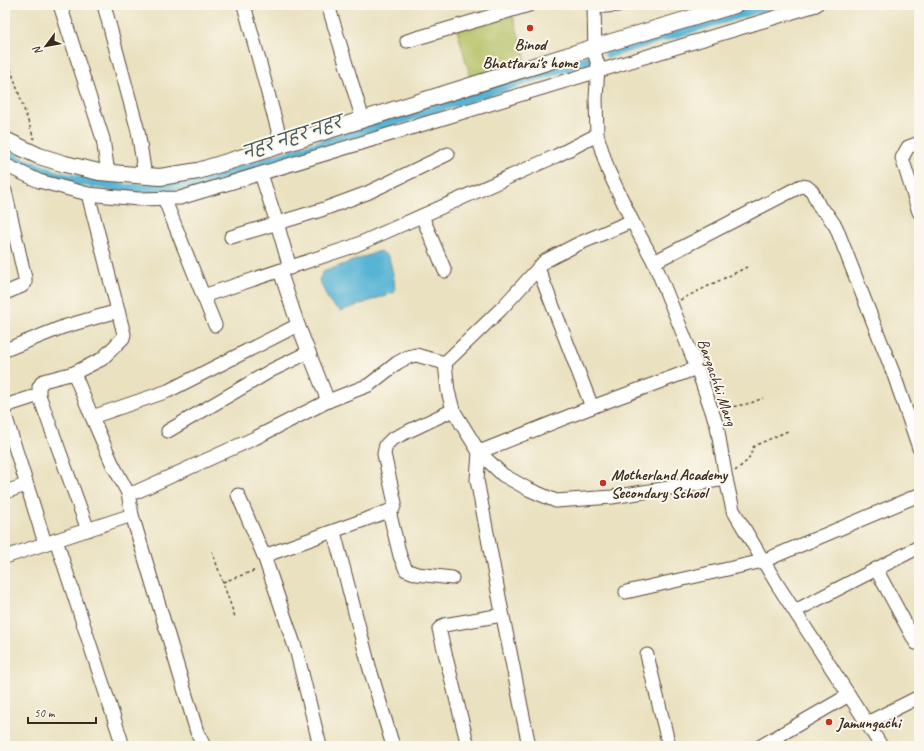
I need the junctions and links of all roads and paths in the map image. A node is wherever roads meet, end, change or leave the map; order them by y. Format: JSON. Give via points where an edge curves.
{"nodes":[{"id":1,"x":60,"y":5,"type":"edge"},
{"id":2,"x":104,"y":5,"type":"edge"},
{"id":3,"x":244,"y":5,"type":"edge"},
{"id":4,"x":328,"y":5,"type":"edge"},
{"id":5,"x":529,"y":5,"type":"edge"},
{"id":6,"x":618,"y":5,"type":"edge"},
{"id":7,"x":735,"y":5,"type":"edge"},
{"id":8,"x":816,"y":5,"type":"edge"},
{"id":9,"x":594,"y":6,"type":"edge"},
{"id":10,"x":407,"y":41,"type":"dead end"},
{"id":11,"x":5,"y":52,"type":"edge"},
{"id":12,"x":597,"y":60,"type":"junction"},
{"id":13,"x":363,"y":120,"type":"junction"},
{"id":14,"x":597,"y":135,"type":"junction"},
{"id":15,"x":5,"y":140,"type":"edge"},
{"id":16,"x":919,"y":143,"type":"edge"},
{"id":17,"x":282,"y":145,"type":"junction"},
{"id":18,"x":448,"y":154,"type":"dead end"},
{"id":19,"x":39,"y":156,"type":"junction"},
{"id":20,"x":5,"y":165,"type":"edge"},
{"id":21,"x":108,"y":173,"type":"junction"},
{"id":22,"x":261,"y":174,"type":"junction"},
{"id":23,"x":145,"y":176,"type":"junction"},
{"id":24,"x":5,"y":191,"type":"edge"},
{"id":25,"x":88,"y":194,"type":"junction"},
{"id":26,"x":164,"y":198,"type":"junction"},
{"id":27,"x":919,"y":212,"type":"edge"},
{"id":28,"x":422,"y":216,"type":"junction"},
{"id":29,"x":632,"y":220,"type":"junction"},
{"id":30,"x":277,"y":223,"type":"junction"},
{"id":31,"x":230,"y":237,"type":"dead end"},
{"id":32,"x":654,"y":262,"type":"junction"},
{"id":33,"x":538,"y":268,"type":"junction"},
{"id":34,"x":747,"y":268,"type":"dead end"},
{"id":35,"x":285,"y":269,"type":"junction"},
{"id":36,"x":445,"y":271,"type":"dead end"},
{"id":37,"x":5,"y":293,"type":"edge"},
{"id":38,"x":203,"y":296,"type":"junction"},
{"id":39,"x":671,"y":304,"type":"junction"},
{"id":40,"x":118,"y":311,"type":"junction"},
{"id":41,"x":215,"y":324,"type":"dead end"},
{"id":42,"x":298,"y":325,"type":"junction"},
{"id":43,"x":5,"y":350,"type":"edge"},
{"id":44,"x":309,"y":352,"type":"junction"},
{"id":45,"x":445,"y":363,"type":"junction"},
{"id":46,"x":697,"y":368,"type":"junction"},
{"id":47,"x":74,"y":373,"type":"junction"},
{"id":48,"x":39,"y":395,"type":"junction"},
{"id":49,"x":764,"y":398,"type":"dead end"},
{"id":50,"x":328,"y":401,"type":"junction"},
{"id":51,"x":5,"y":406,"type":"edge"},
{"id":52,"x":592,"y":407,"type":"junction"},
{"id":53,"x":453,"y":410,"type":"junction"},
{"id":54,"x":712,"y":411,"type":"junction"},
{"id":55,"x":5,"y":415,"type":"edge"},
{"id":56,"x":92,"y":417,"type":"junction"},
{"id":57,"x":790,"y":430,"type":"dead end"},
{"id":58,"x":168,"y":431,"type":"dead end"},
{"id":59,"x":919,"y":448,"type":"edge"},
{"id":60,"x":479,"y":452,"type":"junction"},
{"id":61,"x":726,"y":478,"type":"junction"},
{"id":62,"x":26,"y":485,"type":"junction"},
{"id":63,"x":5,"y":492,"type":"edge"},
{"id":64,"x":128,"y":494,"type":"junction"},
{"id":65,"x":238,"y":495,"type":"dead end"},
{"id":66,"x":919,"y":495,"type":"edge"},
{"id":67,"x":389,"y":511,"type":"junction"},
{"id":68,"x":132,"y":515,"type":"junction"},
{"id":69,"x":88,"y":530,"type":"junction"},
{"id":70,"x":334,"y":532,"type":"junction"},
{"id":71,"x":51,"y":541,"type":"junction"},
{"id":72,"x":919,"y":547,"type":"edge"},
{"id":73,"x":212,"y":550,"type":"dead end"},
{"id":74,"x":5,"y":557,"type":"edge"},
{"id":75,"x":266,"y":560,"type":"junction"},
{"id":76,"x":763,"y":561,"type":"junction"},
{"id":77,"x":876,"y":569,"type":"junction"},
{"id":78,"x":452,"y":578,"type":"dead end"},
{"id":79,"x":223,"y":582,"type":"junction"},
{"id":80,"x":626,"y":592,"type":"dead end"},
{"id":81,"x":795,"y":611,"type":"junction"},
{"id":82,"x":502,"y":615,"type":"junction"},
{"id":83,"x":235,"y":617,"type":"dead end"},
{"id":84,"x":916,"y":643,"type":"dead end"},
{"id":85,"x":647,"y":655,"type":"dead end"},
{"id":86,"x":850,"y":695,"type":"junction"},
{"id":87,"x":919,"y":698,"type":"edge"},
{"id":88,"x":867,"y":723,"type":"junction"},
{"id":89,"x":123,"y":746,"type":"edge"},
{"id":90,"x":204,"y":746,"type":"edge"},
{"id":91,"x":320,"y":746,"type":"edge"},
{"id":92,"x":393,"y":746,"type":"edge"},
{"id":93,"x":468,"y":746,"type":"edge"},
{"id":94,"x":529,"y":746,"type":"edge"},
{"id":95,"x":669,"y":746,"type":"edge"},
{"id":96,"x":761,"y":746,"type":"edge"},
{"id":97,"x":880,"y":746,"type":"edge"}],
"edges":[{"from":1,"to":21,"type":"street","via":[[103,139]]},
{"from":2,"to":23,"type":"street","via":[[138,131]]},
{"from":3,"to":17,"type":"street"},
{"from":4,"to":13,"type":"street"},
{"from":5,"to":10,"type":"street"},
{"from":6,"to":9,"type":"street"},
{"from":7,"to":12,"type":"main road"},
{"from":8,"to":12,"type":"street"},
{"from":9,"to":12,"type":"street","name":"Bargachhi Marg"},
{"from":11,"to":19,"type":"path"},
{"from":12,"to":13,"type":"main road"},
{"from":12,"to":14,"type":"street","name":"Bargachhi Marg"},
{"from":12,"to":22,"type":"street"},
{"from":13,"to":17,"type":"main road"},
{"from":14,"to":28,"type":"street"},
{"from":14,"to":29,"type":"street","name":"Bargachhi Marg","via":[[608,170]]},
{"from":15,"to":19,"type":"main road"},
{"from":16,"to":27,"type":"street","via":[[908,147],[902,158]]},
{"from":17,"to":23,"type":"main road","via":[[198,171],[160,177]]},
{"from":18,"to":30,"type":"street","via":[[367,193]]},
{"from":19,"to":21,"type":"main road"},
{"from":20,"to":25,"type":"street","via":[[39,181]]},
{"from":21,"to":23,"type":"main road"},
{"from":22,"to":26,"type":"street","via":[[180,198]]},
{"from":22,"to":30,"type":"street"},
{"from":24,"to":37,"type":"street","via":[[25,278],[22,286]]},
{"from":25,"to":26,"type":"street","via":[[138,200]]},
{"from":25,"to":40,"type":"street"},
{"from":26,"to":38,"type":"street"},
{"from":28,"to":35,"type":"street","via":[[354,246]]},
{"from":28,"to":36,"type":"street"},
{"from":29,"to":32,"type":"street","name":"Bargachhi Marg"},
{"from":29,"to":33,"type":"street","via":[[556,254]]},
{"from":30,"to":31,"type":"street"},
{"from":30,"to":35,"type":"street"},
{"from":32,"to":39,"type":"street","name":"Bargachhi Marg"},
{"from":32,"to":59,"type":"street","via":[[801,186],[807,187],[836,227],[894,375]]},
{"from":33,"to":45,"type":"street","via":[[501,309]]},
{"from":33,"to":52,"type":"street"},
{"from":34,"to":39,"type":"path"},
{"from":35,"to":38,"type":"street"},
{"from":35,"to":42,"type":"street"},
{"from":38,"to":41,"type":"street"},
{"from":39,"to":46,"type":"street","name":"Bargachhi Marg"},
{"from":40,"to":43,"type":"street","via":[[63,327]]},
{"from":40,"to":47,"type":"street","via":[[124,330],[123,338],[102,359]]},
{"from":42,"to":44,"type":"street"},
{"from":42,"to":56,"type":"street","via":[[168,391]]},
{"from":44,"to":50,"type":"street"},
{"from":44,"to":58,"type":"street","via":[[272,370]]},
{"from":45,"to":50,"type":"street","via":[[416,355],[408,356],[369,385]]},
{"from":45,"to":53,"type":"street"},
{"from":46,"to":52,"type":"street"},
{"from":46,"to":54,"type":"street","name":"Bargachhi Marg"},
{"from":47,"to":48,"type":"street","via":[[43,381],[39,387]]},
{"from":47,"to":56,"type":"street"},
{"from":48,"to":51,"type":"street"},
{"from":48,"to":69,"type":"street"},
{"from":49,"to":54,"type":"path"},
{"from":50,"to":64,"type":"street","via":[[255,438]]},
{"from":52,"to":60,"type":"street"},
{"from":53,"to":60,"type":"street"},
{"from":53,"to":67,"type":"street","via":[[392,439],[386,445],[384,454],[395,503]]},
{"from":54,"to":61,"type":"street","name":"Bargachhi Marg"},
{"from":55,"to":62,"type":"street"},
{"from":56,"to":64,"type":"street"},
{"from":57,"to":61,"type":"path","via":[[754,446],[748,460]]},
{"from":60,"to":61,"type":"street","via":[[503,475],[556,501],[612,497]]},
{"from":60,"to":82,"type":"street","via":[[477,480]]},
{"from":61,"to":76,"type":"street","name":"Bargachhi Marg","via":[[733,510]]},
{"from":62,"to":63,"type":"street"},
{"from":62,"to":71,"type":"street"},
{"from":64,"to":68,"type":"street"},
{"from":65,"to":75,"type":"street"},
{"from":66,"to":76,"type":"street"},
{"from":67,"to":70,"type":"street"},
{"from":67,"to":78,"type":"street","via":[[406,570],[417,574]]},
{"from":68,"to":69,"type":"street"},
{"from":68,"to":90,"type":"street","via":[[197,732]]},
{"from":69,"to":71,"type":"street"},
{"from":70,"to":75,"type":"street"},
{"from":70,"to":92,"type":"street"},
{"from":71,"to":74,"type":"street"},
{"from":71,"to":89,"type":"street"},
{"from":72,"to":77,"type":"street"},
{"from":73,"to":79,"type":"path"},
{"from":75,"to":79,"type":"path"},
{"from":75,"to":91,"type":"street","via":[[297,653]]},
{"from":76,"to":80,"type":"street"},
{"from":76,"to":81,"type":"street","name":"Bargachhi Marg"},
{"from":77,"to":81,"type":"street"},
{"from":77,"to":84,"type":"street"},
{"from":79,"to":83,"type":"path"},
{"from":81,"to":86,"type":"street","name":"Bargachhi Marg"},
{"from":82,"to":93,"type":"street","via":[[444,625],[439,629]]},
{"from":82,"to":94,"type":"street"},
{"from":85,"to":95,"type":"street"},
{"from":86,"to":88,"type":"street","name":"Bargachhi Marg"},
{"from":86,"to":96,"type":"street"},
{"from":87,"to":88,"type":"street"},
{"from":88,"to":97,"type":"street","name":"Bargachhi Marg"}]}
